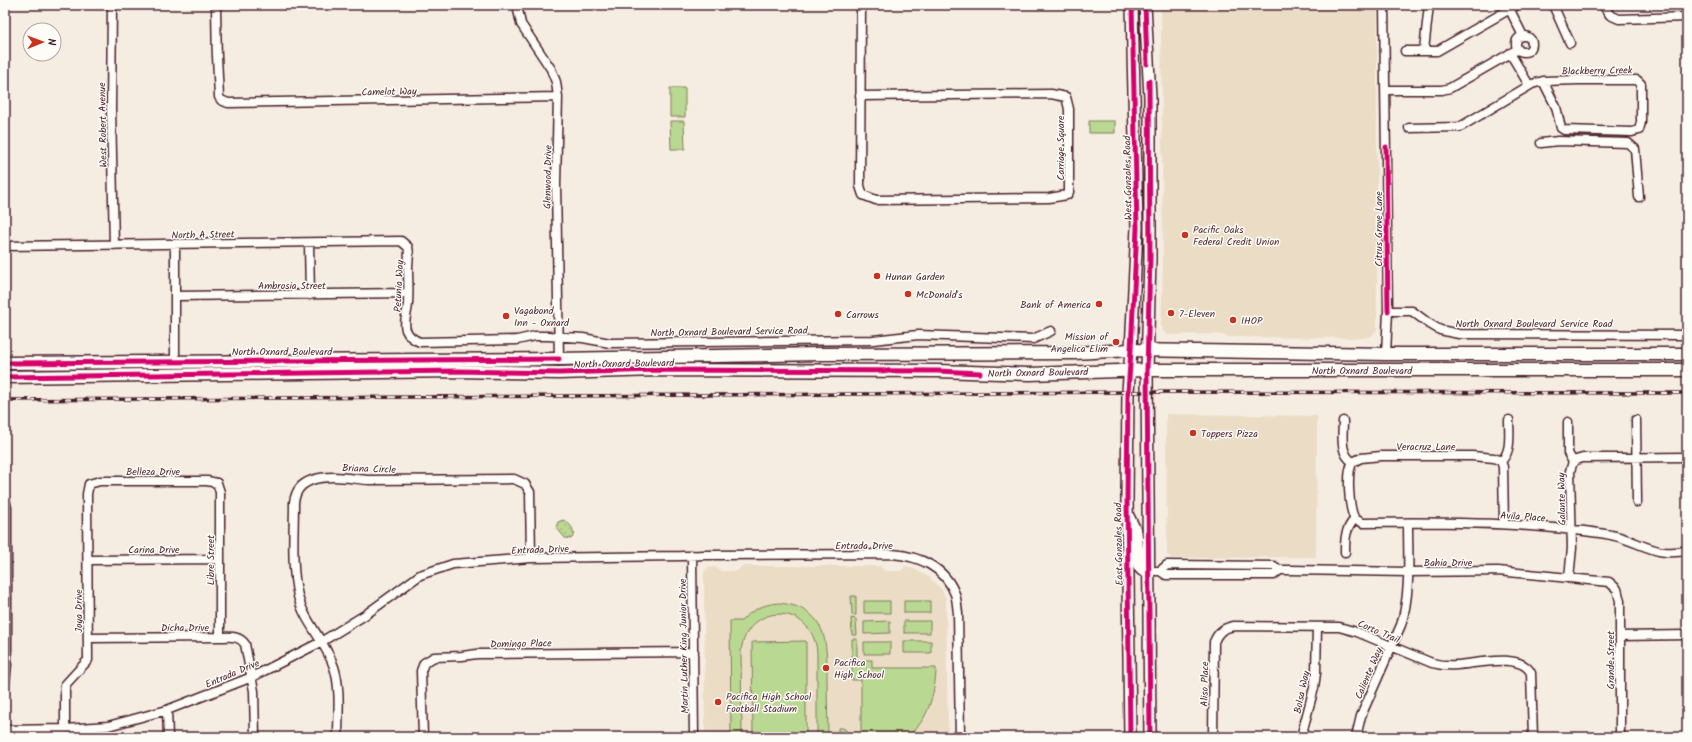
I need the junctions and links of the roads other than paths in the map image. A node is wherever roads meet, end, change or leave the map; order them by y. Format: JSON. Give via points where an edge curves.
{"nodes":[{"id":1,"x":112,"y":5,"type":"edge"},
{"id":2,"x":216,"y":5,"type":"edge"},
{"id":3,"x":517,"y":5,"type":"edge"},
{"id":4,"x":861,"y":5,"type":"edge"},
{"id":5,"x":1132,"y":5,"type":"edge"},
{"id":6,"x":1145,"y":5,"type":"edge"},
{"id":7,"x":1384,"y":5,"type":"edge"},
{"id":8,"x":1429,"y":5,"type":"edge"},
{"id":9,"x":1517,"y":5,"type":"edge"},
{"id":10,"x":1552,"y":5,"type":"edge"},
{"id":11,"x":1603,"y":5,"type":"edge"},
{"id":12,"x":1510,"y":10,"type":"junction"},
{"id":13,"x":1687,"y":17,"type":"edge"},
{"id":14,"x":1523,"y":36,"type":"junction"},
{"id":15,"x":1570,"y":43,"type":"dead end"},
{"id":16,"x":1424,"y":50,"type":"junction"},
{"id":17,"x":1405,"y":51,"type":"dead end"},
{"id":18,"x":1514,"y":51,"type":"junction"},
{"id":19,"x":1543,"y":81,"type":"junction"},
{"id":20,"x":1529,"y":86,"type":"junction"},
{"id":21,"x":1386,"y":90,"type":"junction"},
{"id":22,"x":860,"y":96,"type":"junction"},
{"id":23,"x":558,"y":97,"type":"junction"},
{"id":24,"x":1409,"y":128,"type":"dead end"},
{"id":25,"x":1149,"y":142,"type":"junction"},
{"id":26,"x":1135,"y":143,"type":"junction"},
{"id":27,"x":1541,"y":143,"type":"dead end"},
{"id":28,"x":1639,"y":197,"type":"dead end"},
{"id":29,"x":401,"y":241,"type":"joint"},
{"id":30,"x":310,"y":243,"type":"junction"},
{"id":31,"x":114,"y":245,"type":"junction"},
{"id":32,"x":175,"y":245,"type":"junction"},
{"id":33,"x":5,"y":246,"type":"edge"},
{"id":34,"x":408,"y":294,"type":"junction"},
{"id":35,"x":310,"y":295,"type":"junction"},
{"id":36,"x":176,"y":296,"type":"junction"},
{"id":37,"x":1388,"y":311,"type":"junction"},
{"id":38,"x":1051,"y":331,"type":"dead end"},
{"id":39,"x":1687,"y":334,"type":"edge"},
{"id":40,"x":408,"y":335,"type":"joint"},
{"id":41,"x":558,"y":336,"type":"junction"},
{"id":42,"x":1131,"y":350,"type":"junction"},
{"id":43,"x":1147,"y":350,"type":"junction"},
{"id":44,"x":927,"y":354,"type":"junction"},
{"id":45,"x":1386,"y":354,"type":"junction"},
{"id":46,"x":1687,"y":354,"type":"edge"},
{"id":47,"x":559,"y":359,"type":"junction"},
{"id":48,"x":175,"y":361,"type":"junction"},
{"id":49,"x":5,"y":363,"type":"edge"},
{"id":50,"x":1129,"y":370,"type":"junction"},
{"id":51,"x":1147,"y":370,"type":"junction"},
{"id":52,"x":1356,"y":370,"type":"junction"},
{"id":53,"x":1423,"y":370,"type":"junction"},
{"id":54,"x":1687,"y":370,"type":"edge"},
{"id":55,"x":913,"y":371,"type":"junction"},
{"id":56,"x":535,"y":372,"type":"junction"},
{"id":57,"x":605,"y":372,"type":"junction"},
{"id":58,"x":336,"y":373,"type":"junction"},
{"id":59,"x":5,"y":377,"type":"edge"},
{"id":60,"x":56,"y":377,"type":"junction"},
{"id":61,"x":1509,"y":420,"type":"dead end"},
{"id":62,"x":1636,"y":420,"type":"dead end"},
{"id":63,"x":1343,"y":421,"type":"dead end"},
{"id":64,"x":1568,"y":422,"type":"dead end"},
{"id":65,"x":1636,"y":457,"type":"junction"},
{"id":66,"x":1687,"y":458,"type":"edge"},
{"id":67,"x":1501,"y":461,"type":"junction"},
{"id":68,"x":1352,"y":462,"type":"junction"},
{"id":69,"x":1573,"y":462,"type":"junction"},
{"id":70,"x":217,"y":483,"type":"joint"},
{"id":71,"x":89,"y":484,"type":"joint"},
{"id":72,"x":5,"y":499,"type":"edge"},
{"id":73,"x":1637,"y":502,"type":"dead end"},
{"id":74,"x":1127,"y":514,"type":"junction"},
{"id":75,"x":1355,"y":519,"type":"junction"},
{"id":76,"x":1408,"y":523,"type":"junction"},
{"id":77,"x":1504,"y":524,"type":"junction"},
{"id":78,"x":1572,"y":530,"type":"junction"},
{"id":79,"x":1687,"y":550,"type":"edge"},
{"id":80,"x":1345,"y":552,"type":"dead end"},
{"id":81,"x":692,"y":555,"type":"junction"},
{"id":82,"x":531,"y":558,"type":"junction"},
{"id":83,"x":220,"y":559,"type":"junction"},
{"id":84,"x":88,"y":560,"type":"junction"},
{"id":85,"x":1242,"y":566,"type":"junction"},
{"id":86,"x":1280,"y":570,"type":"junction"},
{"id":87,"x":1155,"y":571,"type":"junction"},
{"id":88,"x":1408,"y":572,"type":"junction"},
{"id":89,"x":1196,"y":574,"type":"junction"},
{"id":90,"x":1569,"y":578,"type":"junction"},
{"id":91,"x":1614,"y":585,"type":"joint"},
{"id":92,"x":1317,"y":627,"type":"junction"},
{"id":93,"x":1219,"y":633,"type":"joint"},
{"id":94,"x":1687,"y":635,"type":"edge"},
{"id":95,"x":1620,"y":636,"type":"junction"},
{"id":96,"x":220,"y":637,"type":"junction"},
{"id":97,"x":88,"y":638,"type":"junction"},
{"id":98,"x":322,"y":642,"type":"junction"},
{"id":99,"x":1390,"y":647,"type":"junction"},
{"id":100,"x":694,"y":652,"type":"junction"},
{"id":101,"x":252,"y":677,"type":"junction"},
{"id":102,"x":5,"y":684,"type":"edge"},
{"id":103,"x":167,"y":710,"type":"junction"},
{"id":104,"x":66,"y":729,"type":"junction"},
{"id":105,"x":5,"y":730,"type":"edge"},
{"id":106,"x":168,"y":737,"type":"edge"},
{"id":107,"x":255,"y":737,"type":"edge"},
{"id":108,"x":338,"y":737,"type":"edge"},
{"id":109,"x":423,"y":737,"type":"edge"},
{"id":110,"x":694,"y":737,"type":"edge"},
{"id":111,"x":960,"y":737,"type":"edge"},
{"id":112,"x":1130,"y":737,"type":"edge"},
{"id":113,"x":1150,"y":737,"type":"edge"},
{"id":114,"x":1213,"y":737,"type":"edge"},
{"id":115,"x":1301,"y":737,"type":"edge"},
{"id":116,"x":1356,"y":737,"type":"edge"},
{"id":117,"x":1533,"y":737,"type":"edge"},
{"id":118,"x":1620,"y":737,"type":"edge"}],
"edges":[{"from":1,"to":31,"type":"street","name":"West Robert Avenue"},
{"from":2,"to":23,"type":"street","name":"Camelot Way","via":[[216,57],[221,100],[228,103]]},
{"from":3,"to":23,"type":"street","name":"Glenwood Drive","via":[[521,24],[556,82]]},
{"from":4,"to":22,"type":"street","name":"Carriage Square"},
{"from":5,"to":26,"type":"main road","name":"West Gonzales Road"},
{"from":6,"to":25,"type":"main road","via":[[1150,97]]},
{"from":7,"to":21,"type":"street","name":"Citrus Grove Lane"},
{"from":8,"to":16,"type":"street"},
{"from":9,"to":12,"type":"street"},
{"from":10,"to":15,"type":"street"},
{"from":11,"to":13,"type":"street","via":[[1607,13],[1614,18]]},
{"from":12,"to":14,"type":"street"},
{"from":12,"to":16,"type":"street","via":[[1437,51]]},
{"from":14,"to":18,"type":"street","via":[[1516,41]]},
{"from":14,"to":18,"type":"street","via":[[1530,38],[1531,48],[1524,52]]},
{"from":16,"to":17,"type":"street"},
{"from":18,"to":20,"type":"street"},
{"from":18,"to":21,"type":"street","via":[[1450,88]]},
{"from":19,"to":19,"type":"street","name":"Blackberry Creek","via":[[1564,130],[1632,132],[1638,131],[1641,127],[1641,84],[1637,80]]},
{"from":19,"to":20,"type":"street","name":"Blackberry Creek"},
{"from":20,"to":24,"type":"street","name":"Blackberry Creek","via":[[1460,127]]},
{"from":21,"to":37,"type":"street","name":"Citrus Grove Lane"},
{"from":22,"to":22,"type":"street","name":"Carriage Square","via":[[860,186],[863,195],[869,199],[1049,198],[1067,195],[1069,192],[1069,109],[1066,97],[1051,94]]},
{"from":23,"to":41,"type":"street","name":"Glenwood Drive"},
{"from":25,"to":26,"type":"main road"},
{"from":25,"to":43,"type":"main road","via":[[1150,258]]},
{"from":26,"to":42,"type":"main road","name":"West Gonzales Road","via":[[1137,228]]},
{"from":27,"to":28,"type":"street","via":[[1628,143],[1635,149]]},
{"from":29,"to":30,"type":"street","name":"North A Street"},
{"from":29,"to":34,"type":"street","name":"Petunia Way","via":[[408,246],[409,252]]},
{"from":30,"to":32,"type":"street","name":"North A Street"},
{"from":30,"to":35,"type":"street"},
{"from":31,"to":32,"type":"street","name":"North A Street"},
{"from":31,"to":33,"type":"street","name":"North A Street"},
{"from":32,"to":36,"type":"street"},
{"from":34,"to":35,"type":"street","name":"Ambrosia Street"},
{"from":34,"to":40,"type":"street","name":"Petunia Way","via":[[405,321]]},
{"from":35,"to":36,"type":"street","name":"Ambrosia Street"},
{"from":36,"to":48,"type":"street"},
{"from":37,"to":39,"type":"street","name":"North Oxnard Boulevard Service Road","via":[[1412,311],[1440,330],[1459,334]]},
{"from":37,"to":45,"type":"street","name":"Citrus Grove Lane"},
{"from":38,"to":41,"type":"street","name":"North Oxnard Boulevard Service Road","via":[[1033,339],[918,335],[873,340],[610,343]]},
{"from":40,"to":41,"type":"street","name":"North Oxnard Boulevard Service Road","via":[[420,342],[501,341]]},
{"from":41,"to":47,"type":"street","name":"Glenwood Drive"},
{"from":42,"to":43,"type":"main road","name":"North Oxnard Boulevard"},
{"from":42,"to":44,"type":"main road","name":"North Oxnard Boulevard"},
{"from":42,"to":50,"type":"main road","name":"East Gonzales Road"},
{"from":43,"to":45,"type":"main road","name":"North Oxnard Boulevard"},
{"from":43,"to":51,"type":"main road"},
{"from":44,"to":47,"type":"main road","name":"North Oxnard Boulevard"},
{"from":44,"to":55,"type":"main road"},
{"from":45,"to":46,"type":"main road","name":"North Oxnard Boulevard"},
{"from":45,"to":52,"type":"main road","via":[[1383,359],[1368,361]]},
{"from":45,"to":53,"type":"main road","via":[[1401,360],[1417,362]]},
{"from":47,"to":48,"type":"main road","name":"North Oxnard Boulevard"},
{"from":47,"to":56,"type":"main road","via":[[551,364],[542,365]]},
{"from":47,"to":57,"type":"main road","via":[[573,365],[597,364]]},
{"from":48,"to":49,"type":"main road","name":"North Oxnard Boulevard"},
{"from":48,"to":58,"type":"main road","via":[[189,369],[302,368]]},
{"from":48,"to":60,"type":"main road","via":[[160,369],[76,370]]},
{"from":50,"to":51,"type":"main road","name":"North Oxnard Boulevard"},
{"from":50,"to":55,"type":"main road","name":"North Oxnard Boulevard","via":[[1030,374]]},
{"from":50,"to":74,"type":"main road","name":"East Gonzales Road"},
{"from":51,"to":52,"type":"main road","name":"North Oxnard Boulevard"},
{"from":51,"to":87,"type":"main road"},
{"from":52,"to":53,"type":"main road","name":"North Oxnard Boulevard"},
{"from":53,"to":54,"type":"main road","name":"North Oxnard Boulevard"},
{"from":55,"to":57,"type":"main road","name":"North Oxnard Boulevard"},
{"from":56,"to":57,"type":"main road","name":"North Oxnard Boulevard"},
{"from":56,"to":58,"type":"main road","name":"North Oxnard Boulevard"},
{"from":58,"to":60,"type":"main road","name":"North Oxnard Boulevard"},
{"from":59,"to":60,"type":"main road","name":"North Oxnard Boulevard"},
{"from":61,"to":67,"type":"street","via":[[1509,448]]},
{"from":62,"to":65,"type":"street"},
{"from":63,"to":68,"type":"street","via":[[1343,450]]},
{"from":64,"to":69,"type":"street","name":"Galante Way","via":[[1568,453]]},
{"from":65,"to":66,"type":"street"},
{"from":65,"to":69,"type":"street","via":[[1579,458]]},
{"from":65,"to":73,"type":"street"},
{"from":67,"to":68,"type":"street","name":"Veracruz Lane","via":[[1472,456],[1382,456],[1361,458]]},
{"from":67,"to":77,"type":"street","via":[[1504,467]]},
{"from":68,"to":75,"type":"street","via":[[1349,470],[1350,504]]},
{"from":69,"to":78,"type":"street","name":"Galante Way","via":[[1570,471]]},
{"from":70,"to":71,"type":"street","name":"Belleza Drive","via":[[100,481]]},
{"from":70,"to":83,"type":"street","name":"Libre Street","via":[[220,492]]},
{"from":71,"to":84,"type":"street","name":"Joya Drive"},
{"from":72,"to":102,"type":"street"},
{"from":74,"to":87,"type":"main road","via":[[1136,532],[1139,566],[1142,570]]},
{"from":74,"to":112,"type":"main road","name":"East Gonzales Road"},
{"from":75,"to":76,"type":"street","name":"Avila Place","via":[[1363,523]]},
{"from":75,"to":80,"type":"street","via":[[1348,526]]},
{"from":76,"to":77,"type":"street","name":"Avila Place"},
{"from":76,"to":88,"type":"street","name":"Caliente Way"},
{"from":77,"to":78,"type":"street","name":"Avila Place"},
{"from":78,"to":79,"type":"street","name":"Avila Place","via":[[1614,535],[1649,549]]},
{"from":78,"to":90,"type":"street","name":"Galante Way"},
{"from":81,"to":82,"type":"street","name":"Entrada Drive"},
{"from":81,"to":100,"type":"street","name":"Martin Luther King Junior Drive"},
{"from":81,"to":111,"type":"street","name":"Entrada Drive","via":[[892,554],[919,558],[930,564],[950,583],[955,595],[958,613]]},
{"from":82,"to":98,"type":"street","name":"Entrada Drive","via":[[453,564],[433,570],[415,578],[365,615]]},
{"from":82,"to":98,"type":"street","name":"Briana Circle","via":[[530,492],[525,484],[514,479],[369,480],[333,477],[313,480],[302,485],[296,492],[294,502],[295,580],[298,598]]},
{"from":83,"to":84,"type":"street","name":"Carina Drive"},
{"from":83,"to":96,"type":"street","name":"Libre Street"},
{"from":84,"to":97,"type":"street","name":"Joya Drive"},
{"from":85,"to":86,"type":"street","name":"Bahia Drive","via":[[1274,566]]},
{"from":85,"to":87,"type":"street","name":"Bahia Drive","via":[[1167,565]]},
{"from":85,"to":89,"type":"street","via":[[1238,569],[1198,571]]},
{"from":86,"to":88,"type":"street","name":"Bahia Drive"},
{"from":86,"to":89,"type":"street","name":"Bahia Drive","via":[[1274,575]]},
{"from":87,"to":89,"type":"street","name":"Bahia Drive","via":[[1166,575]]},
{"from":87,"to":113,"type":"main road"},
{"from":88,"to":90,"type":"street","name":"Bahia Drive","via":[[1498,571]]},
{"from":88,"to":99,"type":"street","name":"Caliente Way","via":[[1404,612]]},
{"from":90,"to":91,"type":"street","name":"Bahia Drive","via":[[1602,581]]},
{"from":91,"to":95,"type":"street","name":"Grande Street","via":[[1620,601]]},
{"from":92,"to":93,"type":"street","name":"Corto Trail","via":[[1234,626]]},
{"from":92,"to":99,"type":"street","name":"Corto Trail","via":[[1349,629]]},
{"from":92,"to":115,"type":"street","name":"Bolsa Way","via":[[1315,680]]},
{"from":93,"to":114,"type":"street","name":"Aliso Place","via":[[1213,649]]},
{"from":94,"to":95,"type":"street"},
{"from":95,"to":118,"type":"street","name":"Grande Street"},
{"from":96,"to":97,"type":"street","name":"Dicha Drive"},
{"from":96,"to":101,"type":"street","name":"Dicha Drive","via":[[242,639]]},
{"from":97,"to":104,"type":"street","name":"Joya Drive","via":[[88,660],[65,685]]},
{"from":98,"to":101,"type":"street","name":"Entrada Drive"},
{"from":98,"to":108,"type":"street","name":"Briana Circle","via":[[338,682]]},
{"from":99,"to":116,"type":"street","name":"Caliente Way","via":[[1361,716]]},
{"from":99,"to":117,"type":"street","name":"Corto Trail","via":[[1432,663],[1456,665],[1511,661],[1529,669],[1532,680]]},
{"from":100,"to":109,"type":"street","name":"Domingo Place","via":[[434,656],[424,663],[421,671]]},
{"from":100,"to":110,"type":"street","name":"Martin Luther King Junior Drive"},
{"from":101,"to":103,"type":"street","name":"Entrada Drive"},
{"from":101,"to":107,"type":"street"},
{"from":103,"to":104,"type":"street","name":"Entrada Drive","via":[[108,726]]},
{"from":103,"to":106,"type":"street"},
{"from":104,"to":105,"type":"street","name":"Entrada Drive"}]}
